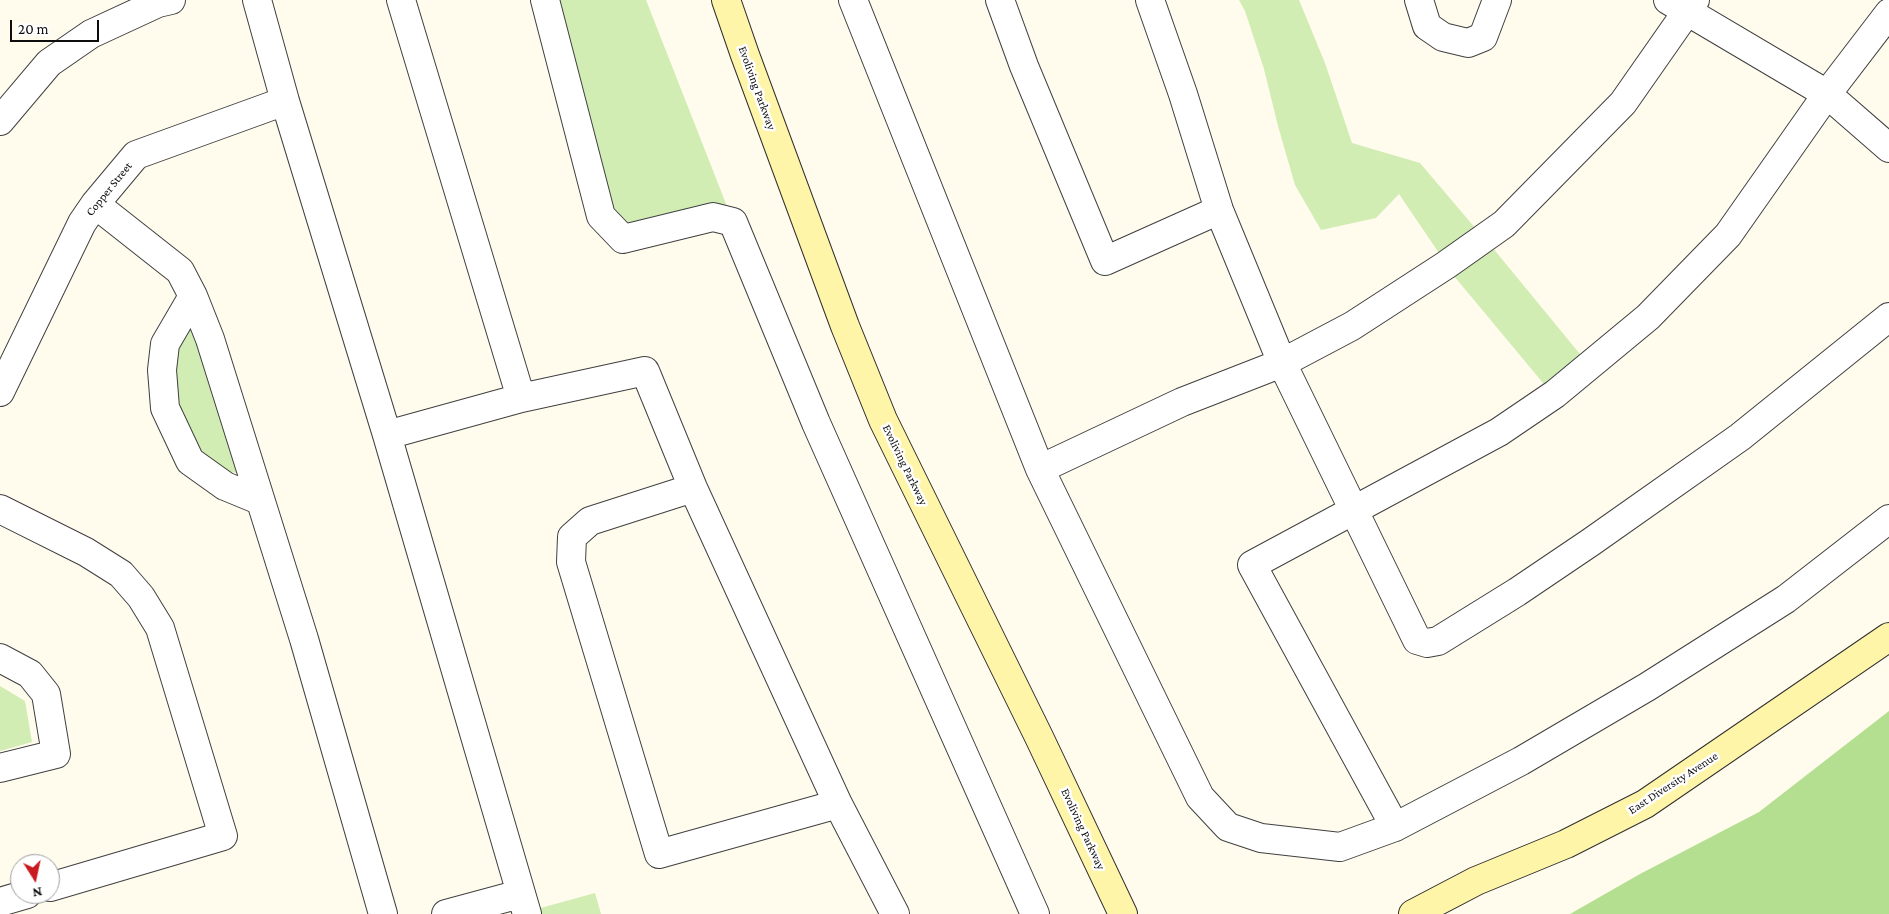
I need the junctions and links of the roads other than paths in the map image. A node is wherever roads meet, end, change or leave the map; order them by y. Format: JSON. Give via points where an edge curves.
{"nodes":[{"id":1,"x":171,"y":0,"type":"edge"},
{"id":2,"x":257,"y":0,"type":"edge"},
{"id":3,"x":401,"y":0,"type":"edge"},
{"id":4,"x":545,"y":0,"type":"edge"},
{"id":5,"x":726,"y":0,"type":"edge"},
{"id":6,"x":853,"y":0,"type":"edge"},
{"id":7,"x":1000,"y":0,"type":"edge"},
{"id":8,"x":1150,"y":0,"type":"edge"},
{"id":9,"x":1419,"y":0,"type":"edge"},
{"id":10,"x":1497,"y":0,"type":"edge"},
{"id":11,"x":1684,"y":4,"type":"edge"},
{"id":12,"x":1889,"y":12,"type":"edge"},
{"id":13,"x":1827,"y":94,"type":"junction"},
{"id":14,"x":285,"y":101,"type":"junction"},
{"id":15,"x":0,"y":121,"type":"edge"},
{"id":16,"x":1889,"y":148,"type":"edge"},
{"id":17,"x":95,"y":204,"type":"junction"},
{"id":18,"x":1219,"y":210,"type":"junction"},
{"id":19,"x":193,"y":296,"type":"junction"},
{"id":20,"x":1889,"y":317,"type":"edge"},
{"id":21,"x":1282,"y":363,"type":"junction"},
{"id":22,"x":0,"y":392,"type":"edge"},
{"id":23,"x":521,"y":398,"type":"junction"},
{"id":24,"x":386,"y":434,"type":"junction"},
{"id":25,"x":1040,"y":469,"type":"junction"},
{"id":26,"x":693,"y":488,"type":"junction"},
{"id":27,"x":260,"y":500,"type":"junction"},
{"id":28,"x":0,"y":509,"type":"edge"},
{"id":29,"x":1353,"y":509,"type":"junction"},
{"id":30,"x":1889,"y":519,"type":"edge"},
{"id":31,"x":1889,"y":637,"type":"edge"},
{"id":32,"x":0,"y":658,"type":"edge"},
{"id":33,"x":0,"y":768,"type":"edge"},
{"id":34,"x":838,"y":804,"type":"junction"},
{"id":35,"x":1395,"y":827,"type":"junction"},
{"id":36,"x":60,"y":884,"type":"edge"},
{"id":37,"x":523,"y":904,"type":"edge"},
{"id":38,"x":383,"y":914,"type":"edge"},
{"id":39,"x":446,"y":914,"type":"edge"},
{"id":40,"x":895,"y":914,"type":"edge"},
{"id":41,"x":1035,"y":914,"type":"edge"},
{"id":42,"x":1123,"y":914,"type":"edge"},
{"id":43,"x":1413,"y":914,"type":"edge"}],
"edges":[{"from":1,"to":15,"type":"street","via":[[91,34],[56,58]]},
{"from":2,"to":14,"type":"street"},
{"from":3,"to":23,"type":"street"},
{"from":4,"to":41,"type":"street","via":[[601,216],[623,239],[713,217],[733,222],[816,423]]},
{"from":5,"to":42,"type":"street","name":"Evoliving Parkway","via":[[845,326],[884,420]]},
{"from":6,"to":25,"type":"street"},
{"from":7,"to":18,"type":"street","via":[[1105,261]]},
{"from":8,"to":18,"type":"street"},
{"from":9,"to":10,"type":"street","via":[[1428,26],[1443,37],[1468,43],[1483,37]]},
{"from":11,"to":13,"type":"street"},
{"from":11,"to":21,"type":"street","via":[[1623,103],[1504,224],[1352,326]]},
{"from":12,"to":13,"type":"street"},
{"from":13,"to":16,"type":"street"},
{"from":13,"to":29,"type":"street","via":[[1728,235],[1648,317],[1555,394],[1499,432]]},
{"from":14,"to":17,"type":"street","name":"Copper Street","via":[[136,155]]},
{"from":14,"to":24,"type":"street"},
{"from":17,"to":19,"type":"street","via":[[180,271]]},
{"from":17,"to":22,"type":"street","name":"Copper Street","via":[[82,223]]},
{"from":18,"to":21,"type":"street"},
{"from":19,"to":27,"type":"street","via":[[210,339]]},
{"from":19,"to":27,"type":"street","via":[[165,344],[162,370],[165,408],[190,461],[225,486]]},
{"from":20,"to":29,"type":"street","via":[[1732,442],[1592,542],[1438,641],[1416,640]]},
{"from":21,"to":25,"type":"street","via":[[1182,402]]},
{"from":21,"to":29,"type":"street"},
{"from":23,"to":24,"type":"street"},
{"from":23,"to":26,"type":"street","via":[[645,371]]},
{"from":24,"to":37,"type":"street"},
{"from":25,"to":35,"type":"street","via":[[1200,797],[1228,827],[1261,838],[1340,847]]},
{"from":26,"to":34,"type":"street"},
{"from":26,"to":34,"type":"street","via":[[590,521],[572,538],[571,562],[659,854]]},
{"from":27,"to":38,"type":"street","via":[[304,639]]},
{"from":28,"to":36,"type":"street","via":[[86,552],[121,574],[141,597],[160,628],[222,836]]},
{"from":29,"to":35,"type":"street","via":[[1252,565]]},
{"from":30,"to":35,"type":"street","via":[[1786,599],[1646,687],[1520,761]]},
{"from":31,"to":43,"type":"street","name":"East Diversity Avenue","via":[[1645,804],[1566,844],[1476,881]]},
{"from":32,"to":33,"type":"street","via":[[30,674],[46,694],[56,754]]},
{"from":34,"to":40,"type":"street"},
{"from":37,"to":39,"type":"street"}]}
